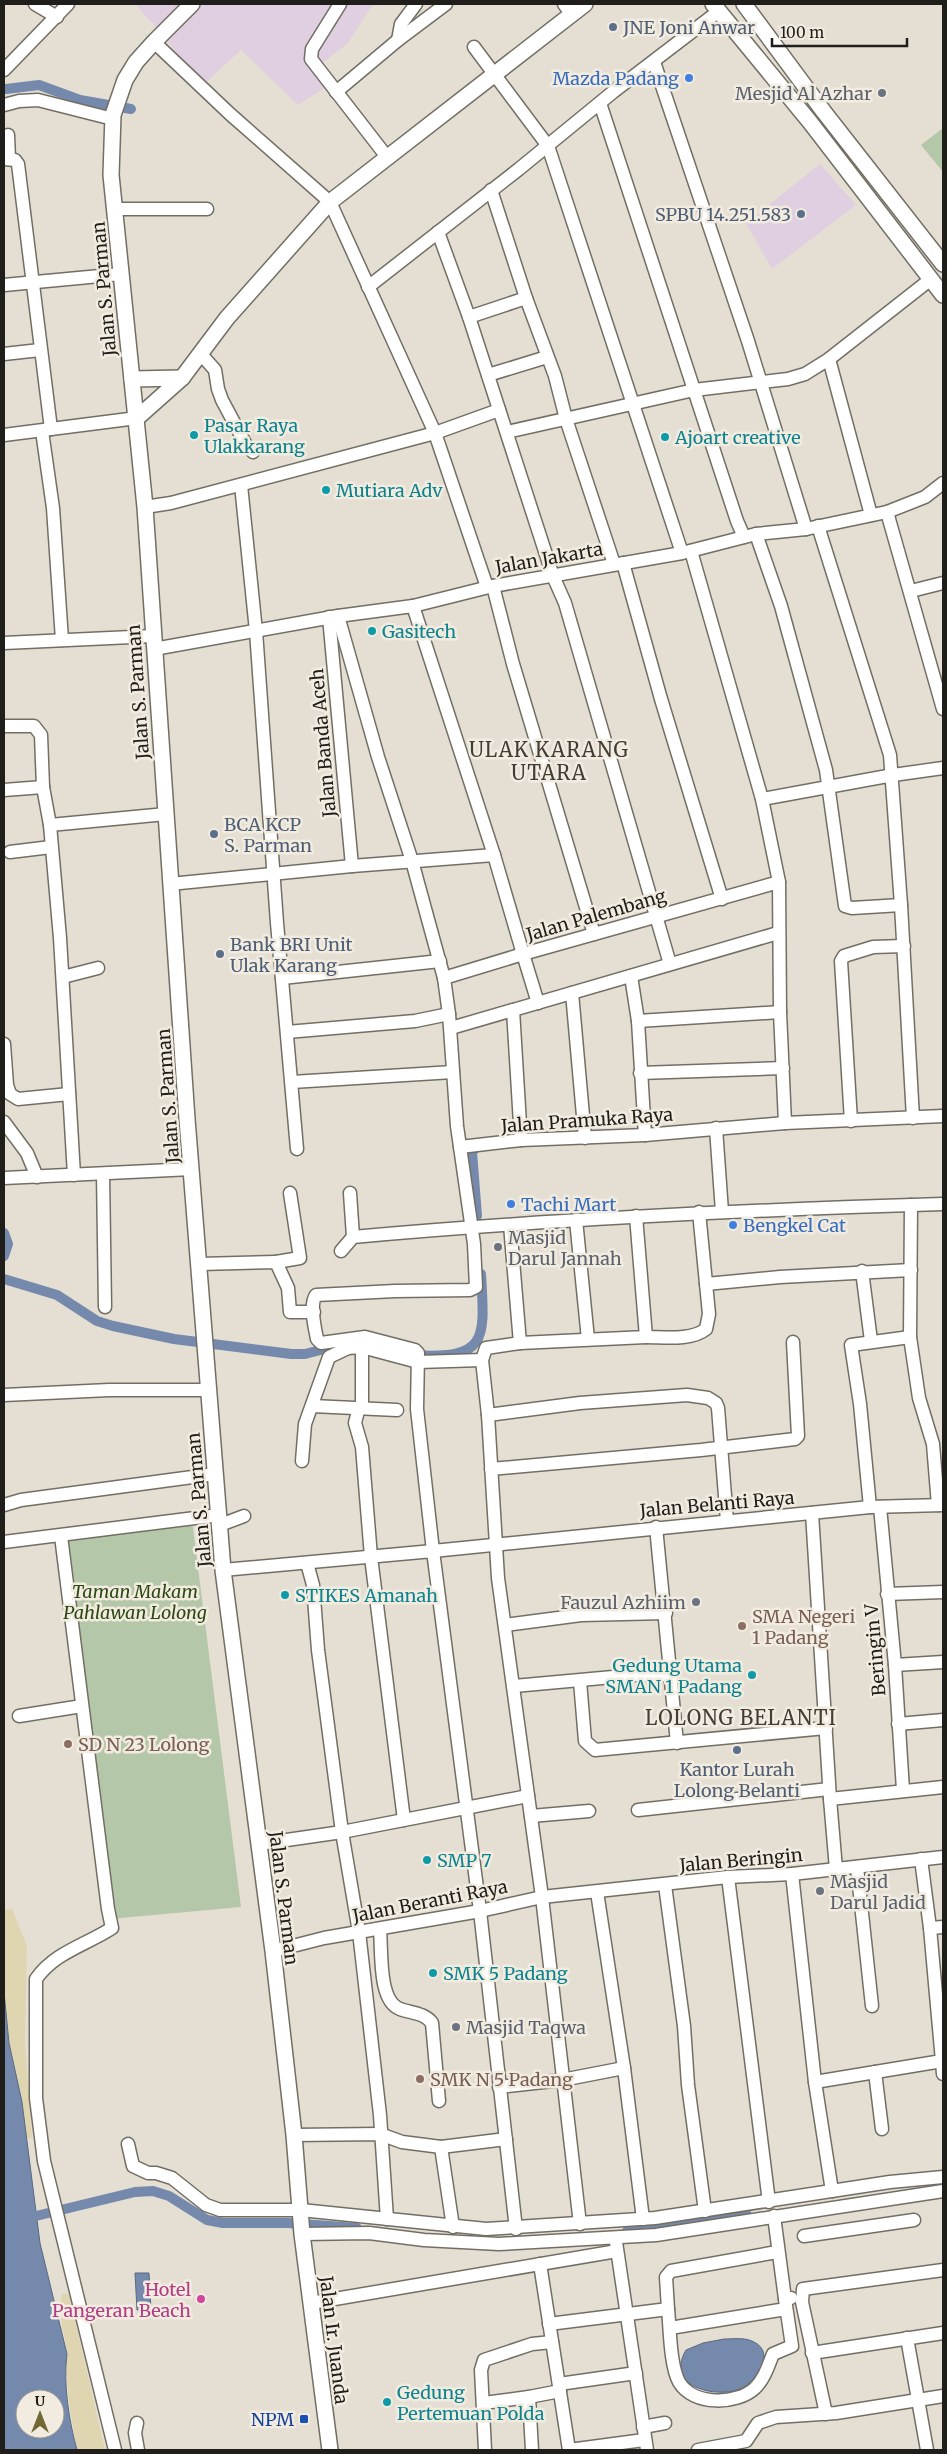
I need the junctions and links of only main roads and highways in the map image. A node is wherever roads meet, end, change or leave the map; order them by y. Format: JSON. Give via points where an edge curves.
{"nodes":[{"id":1,"x":192,"y":4,"type":"edge"},
{"id":2,"x":585,"y":4,"type":"edge"},
{"id":3,"x":744,"y":4,"type":"edge"},
{"id":4,"x":716,"y":7,"type":"edge"},
{"id":5,"x":568,"y":9,"type":"edge"},
{"id":6,"x":943,"y":264,"type":"edge"},
{"id":7,"x":943,"y":295,"type":"edge"},
{"id":8,"x":182,"y":378,"type":"junction"},
{"id":9,"x":132,"y":379,"type":"junction"},
{"id":10,"x":137,"y":418,"type":"junction"},
{"id":11,"x":301,"y":2222,"type":"joint"},
{"id":12,"x":330,"y":2450,"type":"edge"}],
"edges":[{"from":1,"to":9,"type":"main road","name":"Jalan S. Parman","via":[[136,62],[119,95],[113,117],[111,175]]},
{"from":2,"to":5,"type":"main road"},
{"from":3,"to":6,"type":"main road"},
{"from":4,"to":7,"type":"main road","via":[[810,122]]},
{"from":5,"to":8,"type":"main road","via":[[495,73],[330,202],[257,282]]},
{"from":8,"to":9,"type":"main road"},
{"from":8,"to":10,"type":"main road"},
{"from":9,"to":10,"type":"main road","name":"Jalan S. Parman"},
{"from":10,"to":11,"type":"main road","name":"Jalan S. Parman","via":[[223,1570],[273,1950]]},
{"from":11,"to":12,"type":"main road","name":"Jalan Ir. Juanda"}]}
